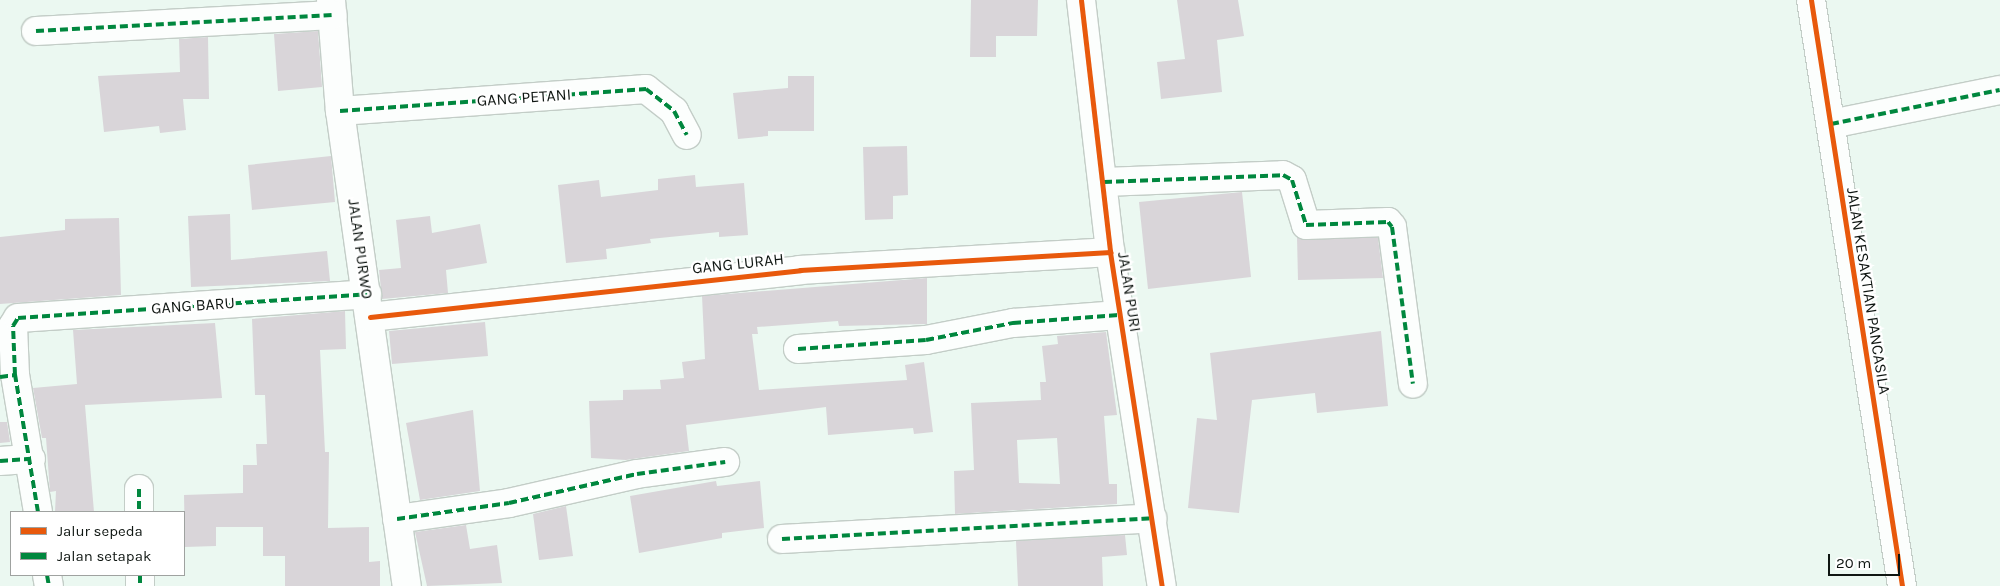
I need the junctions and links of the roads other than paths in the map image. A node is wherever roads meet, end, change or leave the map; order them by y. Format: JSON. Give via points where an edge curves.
{"nodes":[{"id":1,"x":1081,"y":0,"type":"edge"},
{"id":2,"x":1811,"y":0,"type":"edge"},
{"id":3,"x":332,"y":8,"type":"edge"},
{"id":4,"x":36,"y":31,"type":"dead end"},
{"id":5,"x":2000,"y":90,"type":"edge"},
{"id":6,"x":340,"y":111,"type":"junction"},
{"id":7,"x":1831,"y":124,"type":"junction"},
{"id":8,"x":687,"y":134,"type":"dead end"},
{"id":9,"x":1104,"y":182,"type":"junction"},
{"id":10,"x":1110,"y":252,"type":"junction"},
{"id":11,"x":369,"y":305,"type":"junction"},
{"id":12,"x":1119,"y":315,"type":"junction"},
{"id":13,"x":798,"y":349,"type":"dead end"},
{"id":14,"x":8,"y":376,"type":"edge"},
{"id":15,"x":1413,"y":384,"type":"dead end"},
{"id":16,"x":31,"y":459,"type":"junction"},
{"id":17,"x":0,"y":461,"type":"edge"},
{"id":18,"x":725,"y":462,"type":"dead end"},
{"id":19,"x":38,"y":511,"type":"edge"},
{"id":20,"x":1152,"y":518,"type":"junction"},
{"id":21,"x":397,"y":519,"type":"junction"},
{"id":22,"x":782,"y":539,"type":"dead end"},
{"id":23,"x":1900,"y":573,"type":"edge"},
{"id":24,"x":407,"y":586,"type":"edge"},
{"id":25,"x":1162,"y":586,"type":"edge"}],
"edges":[{"from":1,"to":9,"type":"street","name":"JALAN PURI"},
{"from":2,"to":7,"type":"street","name":"JALAN KESAKTIAN PANCASILA"},
{"from":3,"to":4,"type":"street"},
{"from":3,"to":6,"type":"street","name":"JALAN PURWO"},
{"from":5,"to":7,"type":"street"},
{"from":6,"to":8,"type":"street","name":"GANG PETANI","via":[[646,90],[674,111]]},
{"from":6,"to":11,"type":"street","name":"JALAN PURWO"},
{"from":7,"to":23,"type":"street","name":"JALAN KESAKTIAN PANCASILA"},
{"from":9,"to":10,"type":"street","name":"JALAN PURI"},
{"from":9,"to":15,"type":"street","via":[[1283,175],[1292,180],[1306,225],[1391,224]]},
{"from":10,"to":11,"type":"street","name":"GANG LURAH","via":[[800,270]]},
{"from":10,"to":12,"type":"street","name":"JALAN PURI"},
{"from":11,"to":14,"type":"street","name":"GANG BARU","via":[[18,318],[12,326]]},
{"from":11,"to":21,"type":"street","name":"JALAN PURWO"},
{"from":12,"to":13,"type":"street","via":[[1012,322],[926,340]]},
{"from":12,"to":20,"type":"street","name":"JALAN PURI"},
{"from":14,"to":16,"type":"street"},
{"from":16,"to":17,"type":"street"},
{"from":16,"to":19,"type":"street"},
{"from":18,"to":21,"type":"street","via":[[637,474],[509,503]]},
{"from":20,"to":22,"type":"street"},
{"from":20,"to":25,"type":"street","name":"JALAN PURI"},
{"from":21,"to":24,"type":"street","name":"JALAN PURWO"}]}
